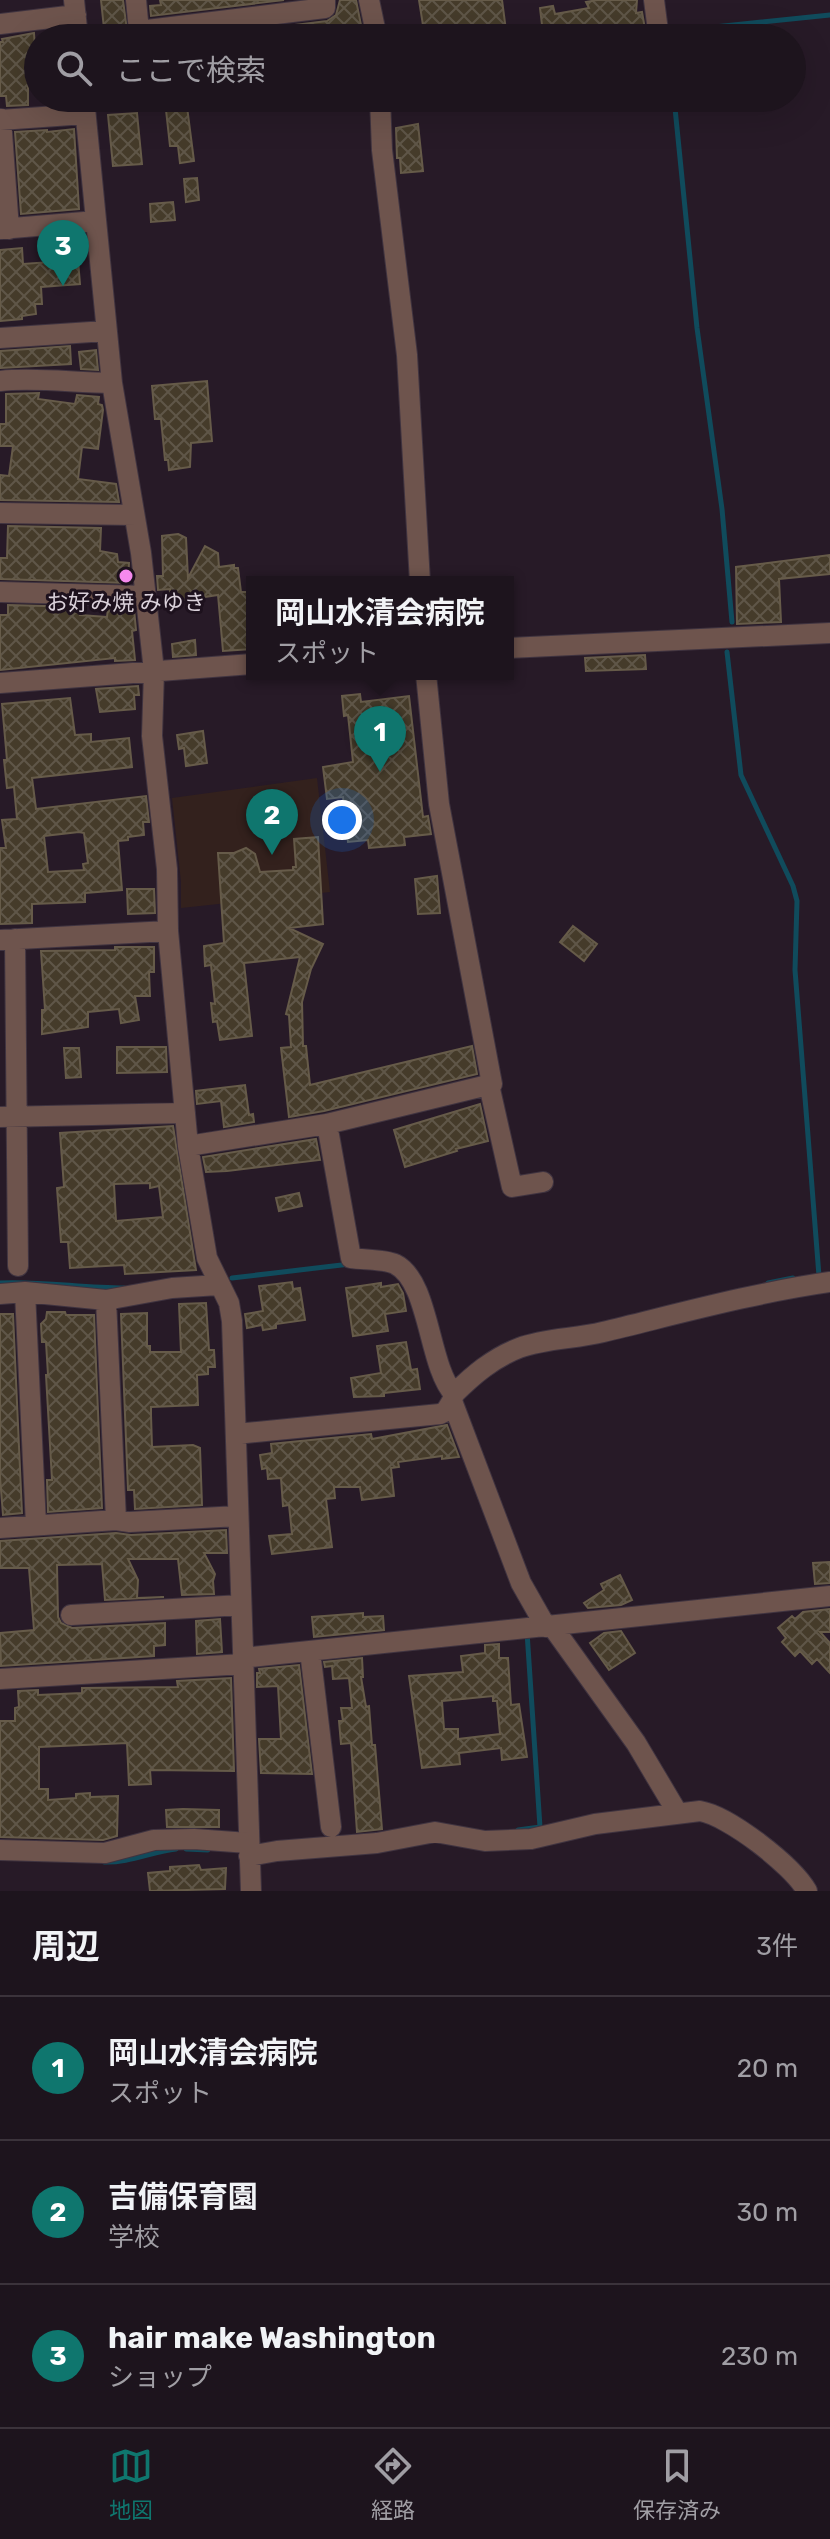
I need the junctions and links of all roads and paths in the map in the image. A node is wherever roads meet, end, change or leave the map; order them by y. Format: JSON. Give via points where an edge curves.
{"nodes":[{"id":1,"x":136,"y":0,"type":"edge"},
{"id":2,"x":325,"y":0,"type":"edge"},
{"id":3,"x":369,"y":0,"type":"edge"},
{"id":4,"x":654,"y":0,"type":"edge"},
{"id":5,"x":75,"y":8,"type":"edge"},
{"id":6,"x":234,"y":10,"type":"edge"},
{"id":7,"x":0,"y":24,"type":"edge"},
{"id":8,"x":138,"y":24,"type":"edge"},
{"id":9,"x":179,"y":24,"type":"edge"},
{"id":10,"x":374,"y":24,"type":"edge"},
{"id":11,"x":657,"y":24,"type":"edge"},
{"id":12,"x":49,"y":112,"type":"edge"},
{"id":13,"x":86,"y":112,"type":"edge"},
{"id":14,"x":381,"y":112,"type":"edge"},
{"id":15,"x":0,"y":120,"type":"edge"},
{"id":16,"x":96,"y":221,"type":"junction"},
{"id":17,"x":4,"y":229,"type":"edge"},
{"id":18,"x":106,"y":331,"type":"junction"},
{"id":19,"x":0,"y":338,"type":"edge"},
{"id":20,"x":0,"y":381,"type":"edge"},
{"id":21,"x":112,"y":383,"type":"junction"},
{"id":22,"x":0,"y":513,"type":"edge"},
{"id":23,"x":134,"y":515,"type":"junction"},
{"id":24,"x":420,"y":576,"type":"edge"},
{"id":25,"x":0,"y":592,"type":"edge"},
{"id":26,"x":145,"y":596,"type":"junction"},
{"id":27,"x":830,"y":633,"type":"edge"},
{"id":28,"x":514,"y":648,"type":"edge"},
{"id":29,"x":246,"y":664,"type":"edge"},
{"id":30,"x":154,"y":671,"type":"junction"},
{"id":31,"x":427,"y":680,"type":"edge"},
{"id":32,"x":0,"y":683,"type":"edge"},
{"id":33,"x":168,"y":931,"type":"junction"},
{"id":34,"x":7,"y":939,"type":"edge"},
{"id":35,"x":489,"y":1085,"type":"junction"},
{"id":36,"x":185,"y":1113,"type":"junction"},
{"id":37,"x":9,"y":1117,"type":"edge"},
{"id":38,"x":327,"y":1124,"type":"junction"},
{"id":39,"x":188,"y":1146,"type":"junction"},
{"id":40,"x":543,"y":1182,"type":"dead end"},
{"id":41,"x":18,"y":1266,"type":"dead end"},
{"id":42,"x":830,"y":1282,"type":"edge"},
{"id":43,"x":218,"y":1285,"type":"junction"},
{"id":44,"x":25,"y":1292,"type":"junction"},
{"id":45,"x":0,"y":1294,"type":"edge"},
{"id":46,"x":106,"y":1300,"type":"junction"},
{"id":47,"x":450,"y":1397,"type":"junction"},
{"id":48,"x":236,"y":1434,"type":"junction"},
{"id":49,"x":238,"y":1516,"type":"junction"},
{"id":50,"x":116,"y":1520,"type":"junction"},
{"id":51,"x":36,"y":1525,"type":"junction"},
{"id":52,"x":0,"y":1528,"type":"edge"},
{"id":53,"x":830,"y":1596,"type":"edge"},
{"id":54,"x":241,"y":1605,"type":"junction"},
{"id":55,"x":71,"y":1615,"type":"dead end"},
{"id":56,"x":538,"y":1628,"type":"junction"},
{"id":57,"x":310,"y":1651,"type":"junction"},
{"id":58,"x":242,"y":1661,"type":"junction"},
{"id":59,"x":0,"y":1679,"type":"edge"},
{"id":60,"x":674,"y":1808,"type":"junction"},
{"id":61,"x":331,"y":1827,"type":"dead end"},
{"id":62,"x":0,"y":1850,"type":"edge"},
{"id":63,"x":249,"y":1850,"type":"junction"},
{"id":64,"x":251,"y":1891,"type":"edge"},
{"id":65,"x":807,"y":1891,"type":"edge"}],
"edges":[{"from":1,"to":8,"type":"street"},
{"from":2,"to":6,"type":"street","via":[[325,8]]},
{"from":3,"to":10,"type":"street"},
{"from":4,"to":11,"type":"street"},
{"from":5,"to":7,"type":"street"},
{"from":6,"to":9,"type":"street"},
{"from":12,"to":15,"type":"street"},
{"from":13,"to":16,"type":"street"},
{"from":14,"to":24,"type":"street","via":[[407,355]]},
{"from":15,"to":17,"type":"street"},
{"from":16,"to":17,"type":"street"},
{"from":16,"to":18,"type":"street"},
{"from":18,"to":19,"type":"street"},
{"from":18,"to":21,"type":"street"},
{"from":20,"to":21,"type":"street"},
{"from":21,"to":23,"type":"street"},
{"from":22,"to":23,"type":"street"},
{"from":23,"to":26,"type":"street"},
{"from":25,"to":26,"type":"street"},
{"from":26,"to":30,"type":"street"},
{"from":27,"to":28,"type":"street"},
{"from":29,"to":30,"type":"street"},
{"from":30,"to":32,"type":"street"},
{"from":30,"to":33,"type":"street","via":[[152,736],[167,869]]},
{"from":31,"to":35,"type":"street","via":[[439,804]]},
{"from":33,"to":34,"type":"street"},
{"from":33,"to":36,"type":"street"},
{"from":34,"to":37,"type":"street"},
{"from":35,"to":38,"type":"street"},
{"from":35,"to":40,"type":"street","via":[[512,1187]]},
{"from":36,"to":37,"type":"street"},
{"from":36,"to":39,"type":"street"},
{"from":37,"to":41,"type":"street"},
{"from":38,"to":39,"type":"street"},
{"from":38,"to":47,"type":"street","via":[[351,1258],[394,1264],[407,1276]]},
{"from":39,"to":43,"type":"street","via":[[207,1258]]},
{"from":42,"to":47,"type":"street","via":[[725,1301],[598,1334],[539,1342],[490,1363]]},
{"from":43,"to":46,"type":"street"},
{"from":43,"to":48,"type":"street","via":[[232,1321]]},
{"from":44,"to":45,"type":"street"},
{"from":44,"to":46,"type":"street"},
{"from":44,"to":51,"type":"street"},
{"from":46,"to":50,"type":"street"},
{"from":47,"to":48,"type":"street","via":[[440,1414]]},
{"from":47,"to":56,"type":"street"},
{"from":48,"to":49,"type":"street"},
{"from":49,"to":50,"type":"street"},
{"from":49,"to":54,"type":"street"},
{"from":50,"to":51,"type":"street"},
{"from":51,"to":52,"type":"street"},
{"from":53,"to":56,"type":"street"},
{"from":54,"to":55,"type":"street"},
{"from":54,"to":58,"type":"street"},
{"from":56,"to":57,"type":"street"},
{"from":56,"to":60,"type":"street","via":[[636,1743]]},
{"from":57,"to":58,"type":"street"},
{"from":57,"to":61,"type":"street"},
{"from":58,"to":59,"type":"street"},
{"from":58,"to":63,"type":"street"},
{"from":60,"to":63,"type":"street","via":[[531,1839],[485,1841],[435,1832],[377,1843]]},
{"from":60,"to":65,"type":"street","via":[[729,1821],[799,1877]]},
{"from":62,"to":63,"type":"street","via":[[105,1853],[154,1840],[194,1839]]},
{"from":63,"to":64,"type":"street"}]}
